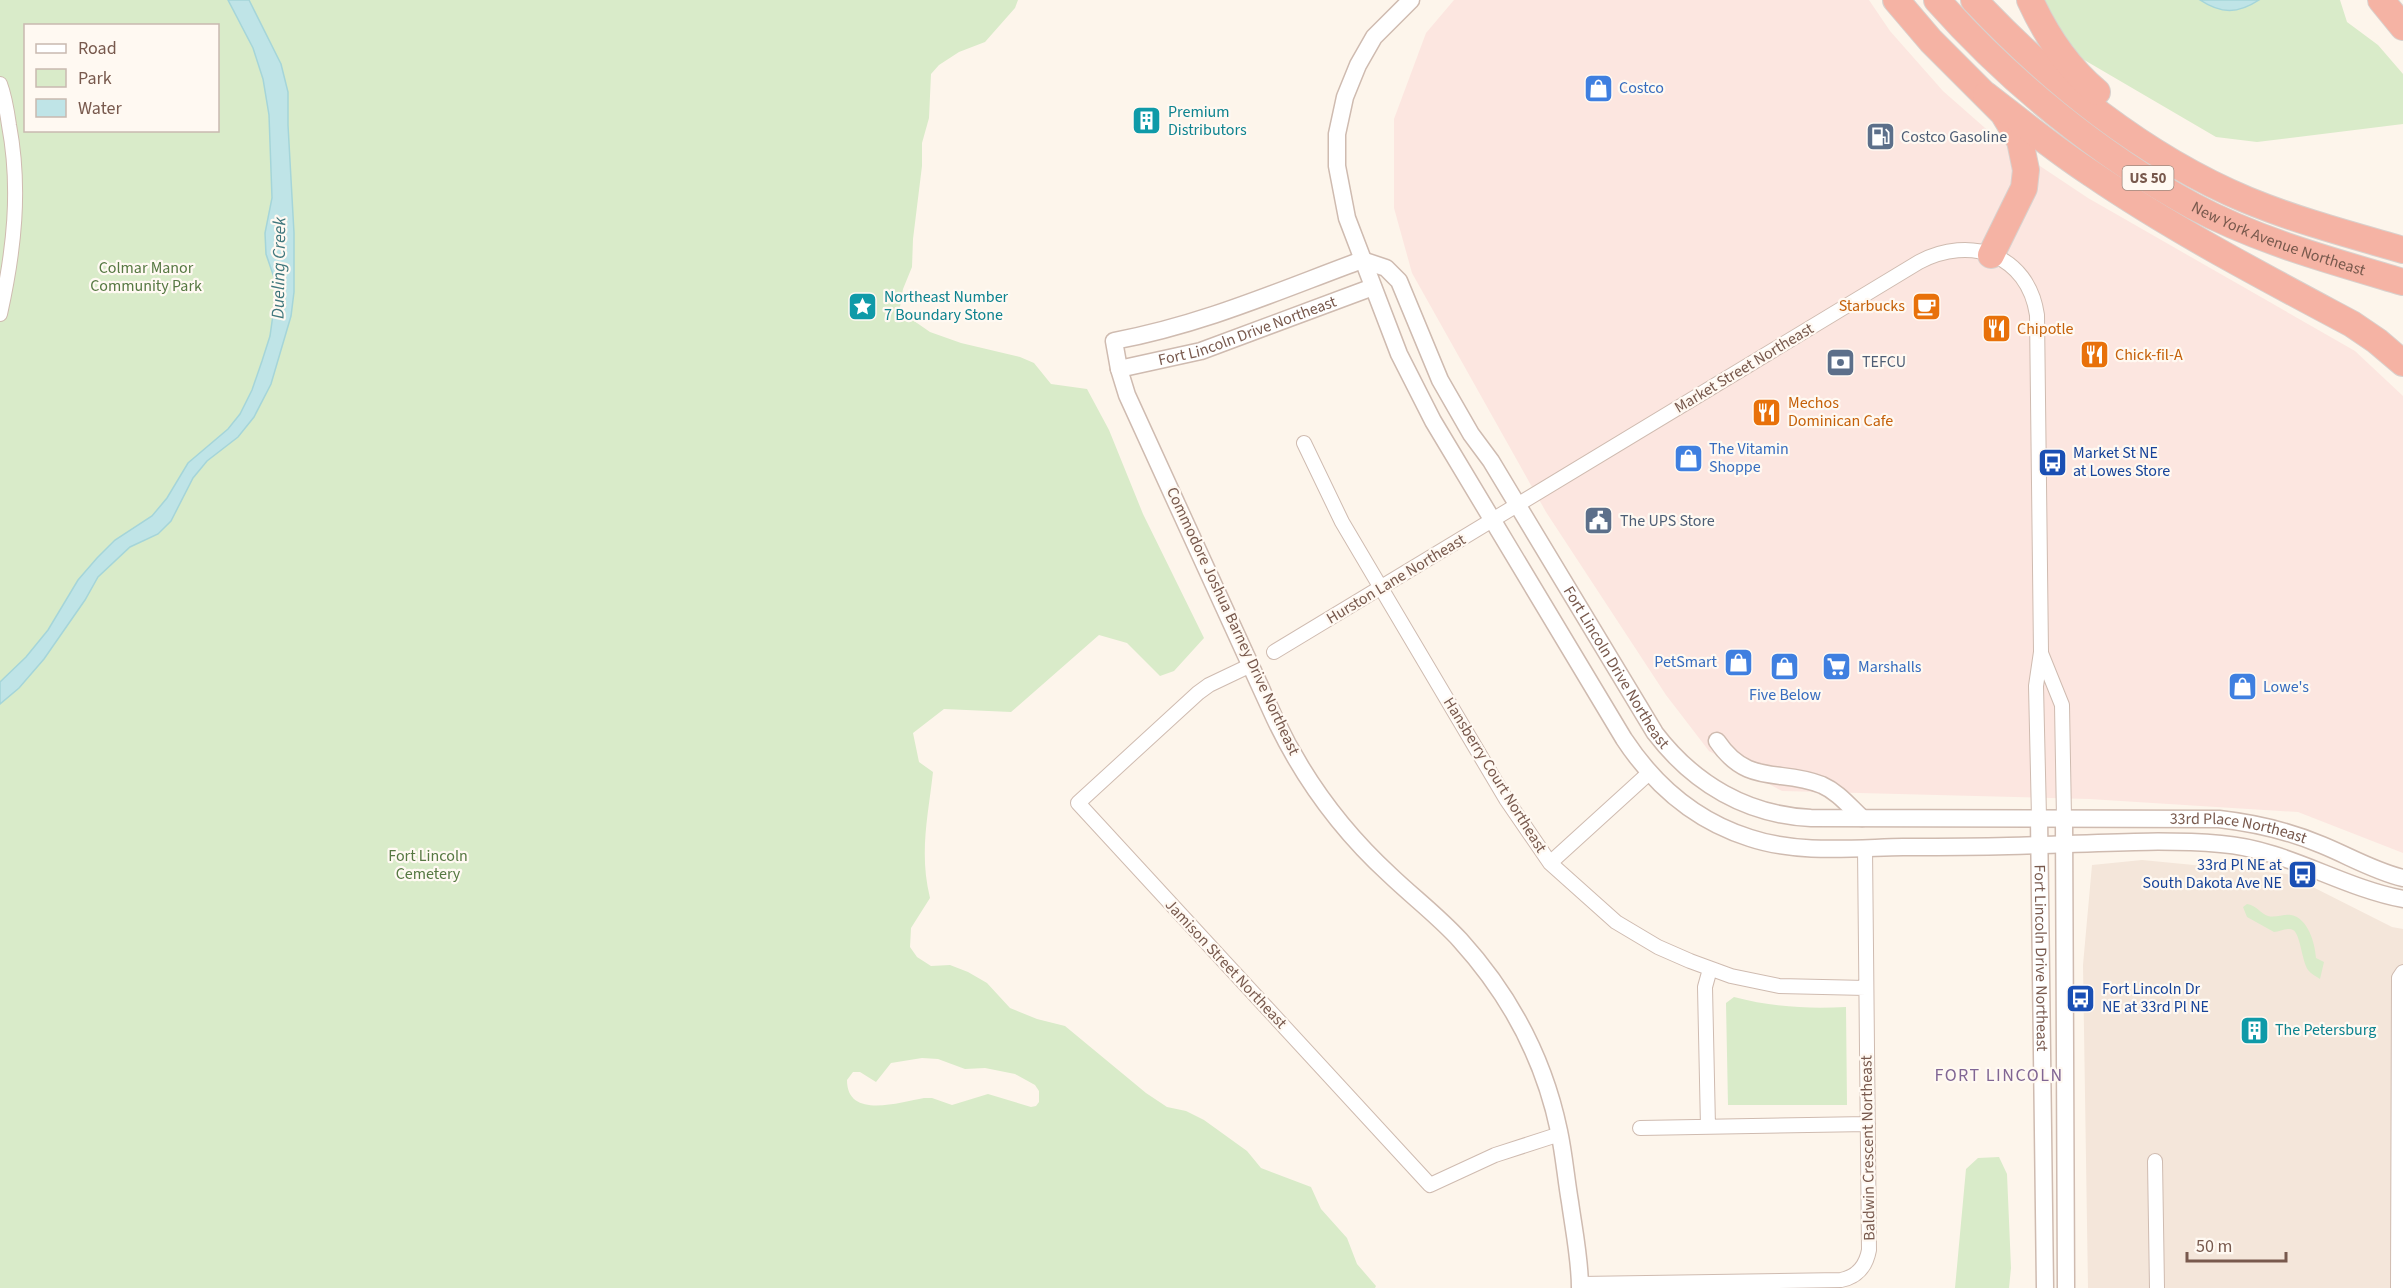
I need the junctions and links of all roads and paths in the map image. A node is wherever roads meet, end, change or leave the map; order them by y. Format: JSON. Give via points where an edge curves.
{"nodes":[{"id":1,"x":1411,"y":0,"type":"edge"},
{"id":2,"x":1896,"y":0,"type":"edge"},
{"id":3,"x":1938,"y":0,"type":"edge"},
{"id":4,"x":1974,"y":0,"type":"edge"},
{"id":5,"x":2030,"y":0,"type":"edge"},
{"id":6,"x":2381,"y":0,"type":"edge"},
{"id":7,"x":2403,"y":27,"type":"edge"},
{"id":8,"x":0,"y":84,"type":"edge"},
{"id":9,"x":1986,"y":95,"type":"junction"},
{"id":10,"x":2274,"y":211,"type":"junction"},
{"id":11,"x":2403,"y":250,"type":"edge"},
{"id":12,"x":1991,"y":255,"type":"junction"},
{"id":13,"x":1362,"y":260,"type":"junction"},
{"id":14,"x":2403,"y":282,"type":"edge"},
{"id":15,"x":1373,"y":287,"type":"junction"},
{"id":16,"x":0,"y":314,"type":"edge"},
{"id":17,"x":1114,"y":341,"type":"joint"},
{"id":18,"x":2403,"y":363,"type":"edge"},
{"id":19,"x":1119,"y":369,"type":"junction"},
{"id":20,"x":1304,"y":442,"type":"dead end"},
{"id":21,"x":1518,"y":506,"type":"junction"},
{"id":22,"x":1493,"y":521,"type":"junction"},
{"id":23,"x":1381,"y":588,"type":"junction"},
{"id":24,"x":1274,"y":652,"type":"dead end"},
{"id":25,"x":2041,"y":652,"type":"junction"},
{"id":26,"x":1251,"y":665,"type":"junction"},
{"id":27,"x":1717,"y":741,"type":"dead end"},
{"id":28,"x":1649,"y":773,"type":"junction"},
{"id":29,"x":2039,"y":817,"type":"junction"},
{"id":30,"x":1862,"y":818,"type":"junction"},
{"id":31,"x":2064,"y":818,"type":"junction"},
{"id":32,"x":2065,"y":844,"type":"junction"},
{"id":33,"x":2040,"y":845,"type":"junction"},
{"id":34,"x":1865,"y":848,"type":"junction"},
{"id":35,"x":1550,"y":863,"type":"junction"},
{"id":36,"x":2403,"y":878,"type":"edge"},
{"id":37,"x":2403,"y":899,"type":"edge"},
{"id":38,"x":1710,"y":969,"type":"junction"},
{"id":39,"x":2403,"y":972,"type":"edge"},
{"id":40,"x":1866,"y":988,"type":"junction"},
{"id":41,"x":2064,"y":1038,"type":"junction"},
{"id":42,"x":2042,"y":1039,"type":"junction"},
{"id":43,"x":1868,"y":1124,"type":"junction"},
{"id":44,"x":1708,"y":1127,"type":"junction"},
{"id":45,"x":1640,"y":1128,"type":"dead end"},
{"id":46,"x":1560,"y":1134,"type":"junction"},
{"id":47,"x":2155,"y":1161,"type":"dead end"},
{"id":48,"x":1580,"y":1286,"type":"edge"},
{"id":49,"x":2045,"y":1288,"type":"edge"},
{"id":50,"x":2066,"y":1288,"type":"edge"},
{"id":51,"x":2157,"y":1288,"type":"edge"},
{"id":52,"x":2398,"y":1288,"type":"edge"}],
"edges":[{"from":1,"to":13,"type":"street","name":"Fort Lincoln Drive Northeast","via":[[1365,52],[1341,113],[1337,141],[1339,182]]},
{"from":2,"to":9,"type":"highway"},
{"from":3,"to":14,"type":"highway","name":"New York Avenue Northeast","number":"US 50","via":[[1984,49],[2057,113],[2111,154],[2193,206],[2265,238]]},
{"from":4,"to":10,"type":"highway","name":"New York Avenue Northeast","number":"US 50","via":[[2036,61],[2115,124],[2201,178]]},
{"from":5,"to":10,"type":"highway","via":[[2054,45],[2088,84]]},
{"from":6,"to":7,"type":"highway"},
{"from":8,"to":16,"type":"street","via":[[16,183],[11,261]]},
{"from":9,"to":12,"type":"highway","via":[[2017,132],[2026,170],[2021,196]]},
{"from":9,"to":18,"type":"highway","via":[[2108,185],[2352,324]]},
{"from":10,"to":11,"type":"highway","name":"New York Avenue Northeast","number":"US 50"},
{"from":12,"to":21,"type":"street","name":"Market Street Northeast","via":[[1976,249],[1952,249],[1919,262]]},
{"from":12,"to":25,"type":"street","name":"Market Street Northeast","via":[[2024,280],[2037,315]]},
{"from":13,"to":15,"type":"street","name":"Fort Lincoln Drive Northeast"},
{"from":13,"to":17,"type":"street","name":"Fort Lincoln Drive Northeast","via":[[1216,316]]},
{"from":13,"to":21,"type":"street","name":"Fort Lincoln Drive Northeast","via":[[1386,268],[1399,281],[1447,393]]},
{"from":15,"to":19,"type":"street","name":"Fort Lincoln Drive Northeast","via":[[1201,351]]},
{"from":15,"to":22,"type":"street","name":"Fort Lincoln Drive Northeast","via":[[1421,397]]},
{"from":17,"to":19,"type":"street","name":"Commodore Joshua Barney Drive Northeast"},
{"from":19,"to":26,"type":"street","name":"Commodore Joshua Barney Drive Northeast","via":[[1127,396]]},
{"from":20,"to":23,"type":"street","name":"Hansberry Court Northeast","via":[[1342,522]]},
{"from":21,"to":22,"type":"street","name":"Hurston Lane Northeast"},
{"from":21,"to":30,"type":"street","name":"Fort Lincoln Drive Northeast","via":[[1650,727],[1686,769],[1724,795],[1765,812],[1795,817]]},
{"from":22,"to":23,"type":"street","name":"Hurston Lane Northeast"},
{"from":22,"to":28,"type":"street","name":"Fort Lincoln Drive Northeast","via":[[1620,732]]},
{"from":23,"to":24,"type":"street","name":"Hurston Lane Northeast"},
{"from":23,"to":35,"type":"street","name":"Hansberry Court Northeast","via":[[1506,799]]},
{"from":25,"to":29,"type":"street","name":"Market Street Northeast","via":[[2036,686]]},
{"from":25,"to":31,"type":"street","name":"Market Street Northeast","via":[[2062,705]]},
{"from":26,"to":46,"type":"street","name":"Commodore Joshua Barney Drive Northeast","via":[[1282,732],[1325,803],[1370,855],[1459,939],[1500,990],[1539,1065]]},
{"from":26,"to":46,"type":"street","name":"Jamison Street Northeast","via":[[1198,693],[1078,803],[1430,1185],[1495,1155]]},
{"from":27,"to":30,"type":"street","via":[[1744,767],[1823,786]]},
{"from":28,"to":34,"type":"street","name":"Fort Lincoln Drive Northeast","via":[[1682,803],[1738,834],[1794,847]]},
{"from":28,"to":35,"type":"street"},
{"from":29,"to":30,"type":"street","name":"Fort Lincoln Drive Northeast"},
{"from":29,"to":31,"type":"street","name":"Fort Lincoln Drive Northeast"},
{"from":29,"to":33,"type":"street","name":"Fort Lincoln Drive Northeast"},
{"from":31,"to":32,"type":"street","name":"Fort Lincoln Drive Northeast"},
{"from":31,"to":36,"type":"street","name":"33rd Place Northeast","via":[[2238,821],[2291,834]]},
{"from":32,"to":33,"type":"street","name":"Fort Lincoln Drive Northeast"},
{"from":32,"to":37,"type":"street","name":"33rd Place Northeast","via":[[2236,845],[2278,855],[2364,889]]},
{"from":32,"to":41,"type":"street","name":"Fort Lincoln Drive Northeast"},
{"from":33,"to":34,"type":"street","name":"Fort Lincoln Drive Northeast"},
{"from":33,"to":42,"type":"street","name":"Fort Lincoln Drive Northeast"},
{"from":34,"to":40,"type":"street","name":"Baldwin Crescent Northeast"},
{"from":35,"to":38,"type":"street","name":"Hansberry Court Northeast","via":[[1616,922],[1658,947]]},
{"from":38,"to":40,"type":"street","name":"Hansberry Court Northeast","via":[[1779,986]]},
{"from":38,"to":44,"type":"street","via":[[1705,987]]},
{"from":39,"to":52,"type":"street","via":[[2399,978]]},
{"from":40,"to":43,"type":"street","name":"Baldwin Crescent Northeast"},
{"from":41,"to":42,"type":"street"},
{"from":41,"to":50,"type":"street","name":"Fort Lincoln Drive Northeast"},
{"from":42,"to":49,"type":"street","name":"Fort Lincoln Drive Northeast"},
{"from":43,"to":44,"type":"street"},
{"from":43,"to":48,"type":"street","name":"Baldwin Crescent Northeast","via":[[1869,1250],[1864,1265],[1851,1277]]},
{"from":44,"to":45,"type":"street"},
{"from":46,"to":48,"type":"street","name":"Commodore Joshua Barney Drive Northeast"},
{"from":47,"to":51,"type":"street"}]}
